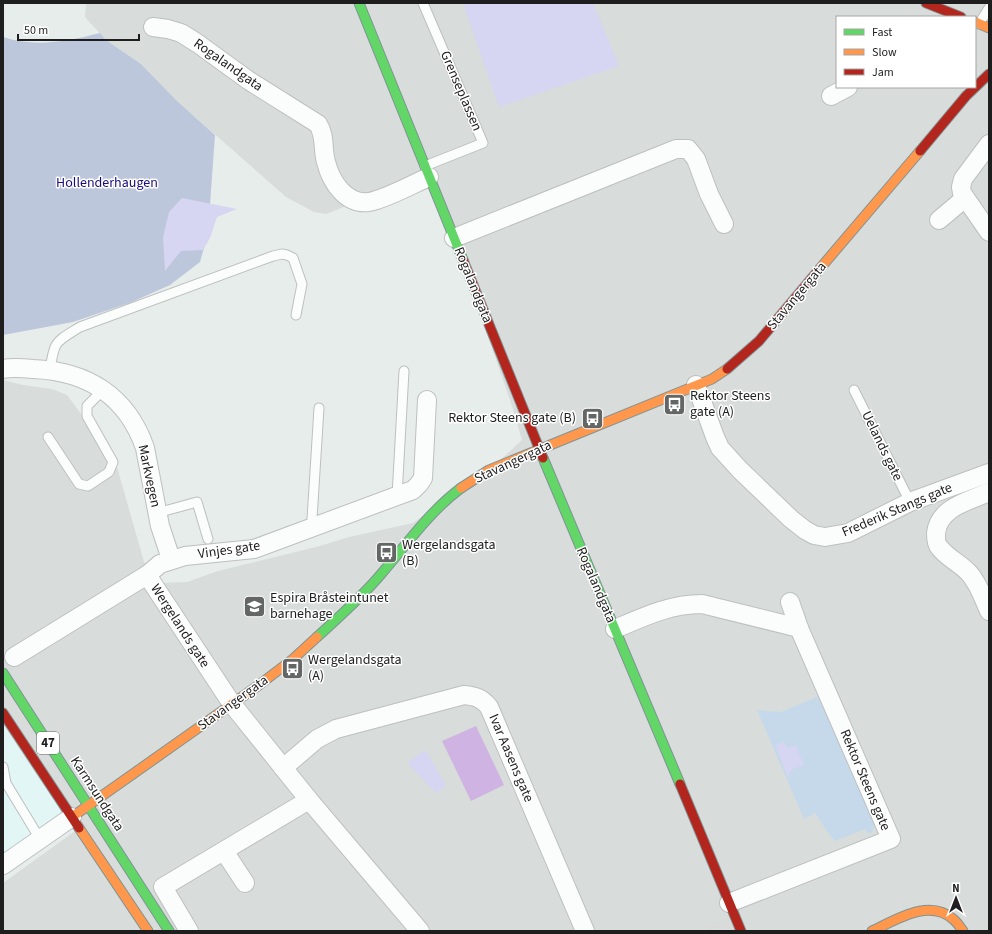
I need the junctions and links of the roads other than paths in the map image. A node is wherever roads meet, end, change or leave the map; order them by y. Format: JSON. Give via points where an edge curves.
{"nodes":[{"id":1,"x":359,"y":3,"type":"edge"},
{"id":2,"x":424,"y":3,"type":"edge"},
{"id":3,"x":989,"y":8,"type":"edge"},
{"id":4,"x":927,"y":9,"type":"edge"},
{"id":5,"x":957,"y":16,"type":"edge"},
{"id":6,"x":977,"y":23,"type":"edge"},
{"id":7,"x":153,"y":27,"type":"dead end"},
{"id":8,"x":989,"y":28,"type":"edge"},
{"id":9,"x":989,"y":74,"type":"edge"},
{"id":10,"x":976,"y":86,"type":"edge"},
{"id":11,"x":846,"y":88,"type":"edge"},
{"id":12,"x":974,"y":88,"type":"edge"},
{"id":13,"x":831,"y":96,"type":"dead end"},
{"id":14,"x":989,"y":144,"type":"edge"},
{"id":15,"x":427,"y":172,"type":"junction"},
{"id":16,"x":965,"y":198,"type":"junction"},
{"id":17,"x":939,"y":220,"type":"dead end"},
{"id":18,"x":724,"y":224,"type":"dead end"},
{"id":19,"x":989,"y":232,"type":"edge"},
{"id":20,"x":454,"y":238,"type":"junction"},
{"id":21,"x":296,"y":315,"type":"dead end"},
{"id":22,"x":3,"y":369,"type":"edge"},
{"id":23,"x":50,"y":370,"type":"junction"},
{"id":24,"x":404,"y":371,"type":"dead end"},
{"id":25,"x":696,"y":385,"type":"junction"},
{"id":26,"x":103,"y":390,"type":"junction"},
{"id":27,"x":854,"y":390,"type":"dead end"},
{"id":28,"x":427,"y":400,"type":"dead end"},
{"id":29,"x":319,"y":408,"type":"dead end"},
{"id":30,"x":48,"y":436,"type":"dead end"},
{"id":31,"x":540,"y":449,"type":"junction"},
{"id":32,"x":989,"y":473,"type":"edge"},
{"id":33,"x":989,"y":492,"type":"edge"},
{"id":34,"x":397,"y":496,"type":"junction"},
{"id":35,"x":910,"y":502,"type":"junction"},
{"id":36,"x":157,"y":513,"type":"junction"},
{"id":37,"x":314,"y":527,"type":"junction"},
{"id":38,"x":208,"y":539,"type":"dead end"},
{"id":39,"x":171,"y":560,"type":"junction"},
{"id":40,"x":147,"y":575,"type":"junction"},
{"id":41,"x":790,"y":602,"type":"dead end"},
{"id":42,"x":989,"y":611,"type":"edge"},
{"id":43,"x":799,"y":628,"type":"junction"},
{"id":44,"x":614,"y":630,"type":"junction"},
{"id":45,"x":14,"y":657,"type":"dead end"},
{"id":46,"x":3,"y":673,"type":"edge"},
{"id":47,"x":232,"y":704,"type":"junction"},
{"id":48,"x":3,"y":713,"type":"edge"},
{"id":49,"x":3,"y":767,"type":"edge"},
{"id":50,"x":283,"y":768,"type":"junction"},
{"id":51,"x":309,"y":800,"type":"junction"},
{"id":52,"x":88,"y":806,"type":"junction"},
{"id":53,"x":72,"y":817,"type":"junction"},
{"id":54,"x":40,"y":839,"type":"junction"},
{"id":55,"x":224,"y":851,"type":"junction"},
{"id":56,"x":3,"y":865,"type":"edge"},
{"id":57,"x":245,"y":884,"type":"dead end"},
{"id":58,"x":729,"y":903,"type":"junction"},
{"id":59,"x":148,"y":931,"type":"edge"},
{"id":60,"x":169,"y":931,"type":"edge"},
{"id":61,"x":189,"y":931,"type":"edge"},
{"id":62,"x":420,"y":931,"type":"edge"},
{"id":63,"x":585,"y":931,"type":"edge"},
{"id":64,"x":741,"y":931,"type":"edge"},
{"id":65,"x":872,"y":931,"type":"edge"},
{"id":66,"x":963,"y":931,"type":"edge"}],
"edges":[{"from":1,"to":15,"type":"street","name":"Rogalandgata"},
{"from":2,"to":15,"type":"lane","name":"Grenseplassen","via":[[483,143]]},
{"from":3,"to":6,"type":"lane"},
{"from":4,"to":5,"type":"street"},
{"from":6,"to":8,"type":"street"},
{"from":7,"to":15,"type":"street","name":"Rogalandgata","via":[[181,33],[248,80],[318,124],[322,131],[330,174],[343,195],[353,200],[377,200]]},
{"from":9,"to":10,"type":"street","name":"Stavangergata"},
{"from":11,"to":13,"type":"street"},
{"from":12,"to":25,"type":"street","name":"Stavangergata","via":[[759,341],[727,370]]},
{"from":14,"to":16,"type":"street","via":[[963,179],[961,187]]},
{"from":15,"to":20,"type":"street","name":"Rogalandgata"},
{"from":16,"to":17,"type":"street"},
{"from":16,"to":19,"type":"street"},
{"from":18,"to":20,"type":"street","name":"Rogalandgata","via":[[709,194],[696,158],[688,149],[676,149]]},
{"from":20,"to":31,"type":"street","name":"Rogalandgata"},
{"from":21,"to":23,"type":"lane","via":[[302,284],[293,258],[282,254],[272,256],[80,327],[60,339],[54,346]]},
{"from":22,"to":23,"type":"street","name":"Markvegen"},
{"from":23,"to":26,"type":"street","name":"Markvegen","via":[[69,373]]},
{"from":24,"to":34,"type":"lane"},
{"from":25,"to":31,"type":"street","name":"Stavangergata"},
{"from":25,"to":35,"type":"street","name":"Frederik Stangs gate","via":[[720,448],[791,519],[814,535],[825,537],[848,533]]},
{"from":26,"to":30,"type":"lane","via":[[87,406],[87,416],[113,462],[109,472],[88,486],[79,484]]},
{"from":26,"to":36,"type":"street","name":"Markvegen","via":[[120,404],[140,436]]},
{"from":27,"to":35,"type":"lane","name":"Uelands gate"},
{"from":28,"to":34,"type":"street","name":"Vinjes gate","via":[[423,478],[413,490]]},
{"from":29,"to":37,"type":"lane","via":[[312,519]]},
{"from":31,"to":44,"type":"street","name":"Rogalandgata"},
{"from":31,"to":47,"type":"street","name":"Stavangergata","via":[[489,470],[459,489],[433,513],[381,575],[325,630],[293,659]]},
{"from":32,"to":35,"type":"street","name":"Frederik Stangs gate"},
{"from":33,"to":42,"type":"street","via":[[952,508],[938,523],[936,534],[938,545],[945,554],[968,572],[977,583]]},
{"from":34,"to":37,"type":"street","name":"Vinjes gate"},
{"from":36,"to":38,"type":"lane","via":[[197,502]]},
{"from":36,"to":39,"type":"street","name":"Markvegen"},
{"from":37,"to":39,"type":"street","name":"Vinjes gate","via":[[254,549],[193,555]]},
{"from":39,"to":40,"type":"street","name":"Vinjes gate","via":[[160,564]]},
{"from":40,"to":45,"type":"street","name":"Wergelands gate"},
{"from":40,"to":47,"type":"street","name":"Wergelands gate"},
{"from":41,"to":43,"type":"street","name":"Rektor Steens gate"},
{"from":43,"to":44,"type":"street","via":[[702,604],[689,604],[658,611]]},
{"from":43,"to":58,"type":"street","name":"Rektor Steens gate","via":[[891,839]]},
{"from":44,"to":58,"type":"street","name":"Rogalandgata"},
{"from":46,"to":52,"type":"street","name":"Karmsundgata","number":"47"},
{"from":47,"to":50,"type":"street","name":"Wergelands gate"},
{"from":47,"to":52,"type":"street","name":"Stavangergata"},
{"from":48,"to":53,"type":"street","number":"47"},
{"from":49,"to":54,"type":"lane","via":[[6,783]]},
{"from":50,"to":51,"type":"street","name":"Wergelands gate"},
{"from":50,"to":63,"type":"street","name":"Ivar Aasens gate","via":[[317,739],[336,729],[464,695],[484,700]]},
{"from":51,"to":55,"type":"street"},
{"from":51,"to":62,"type":"street","name":"Wergelands gate"},
{"from":52,"to":53,"type":"street","name":"Stavangergata"},
{"from":52,"to":60,"type":"street","name":"Karmsundgata","number":"47"},
{"from":53,"to":54,"type":"street","name":"Stavangergata"},
{"from":53,"to":59,"type":"street","number":"47"},
{"from":54,"to":56,"type":"street","name":"Stavangergata"},
{"from":55,"to":57,"type":"street"},
{"from":55,"to":61,"type":"street","via":[[163,887]]},
{"from":58,"to":64,"type":"street","name":"Rogalandgata"},
{"from":65,"to":66,"type":"street","via":[[919,910],[929,909],[949,915]]}]}
